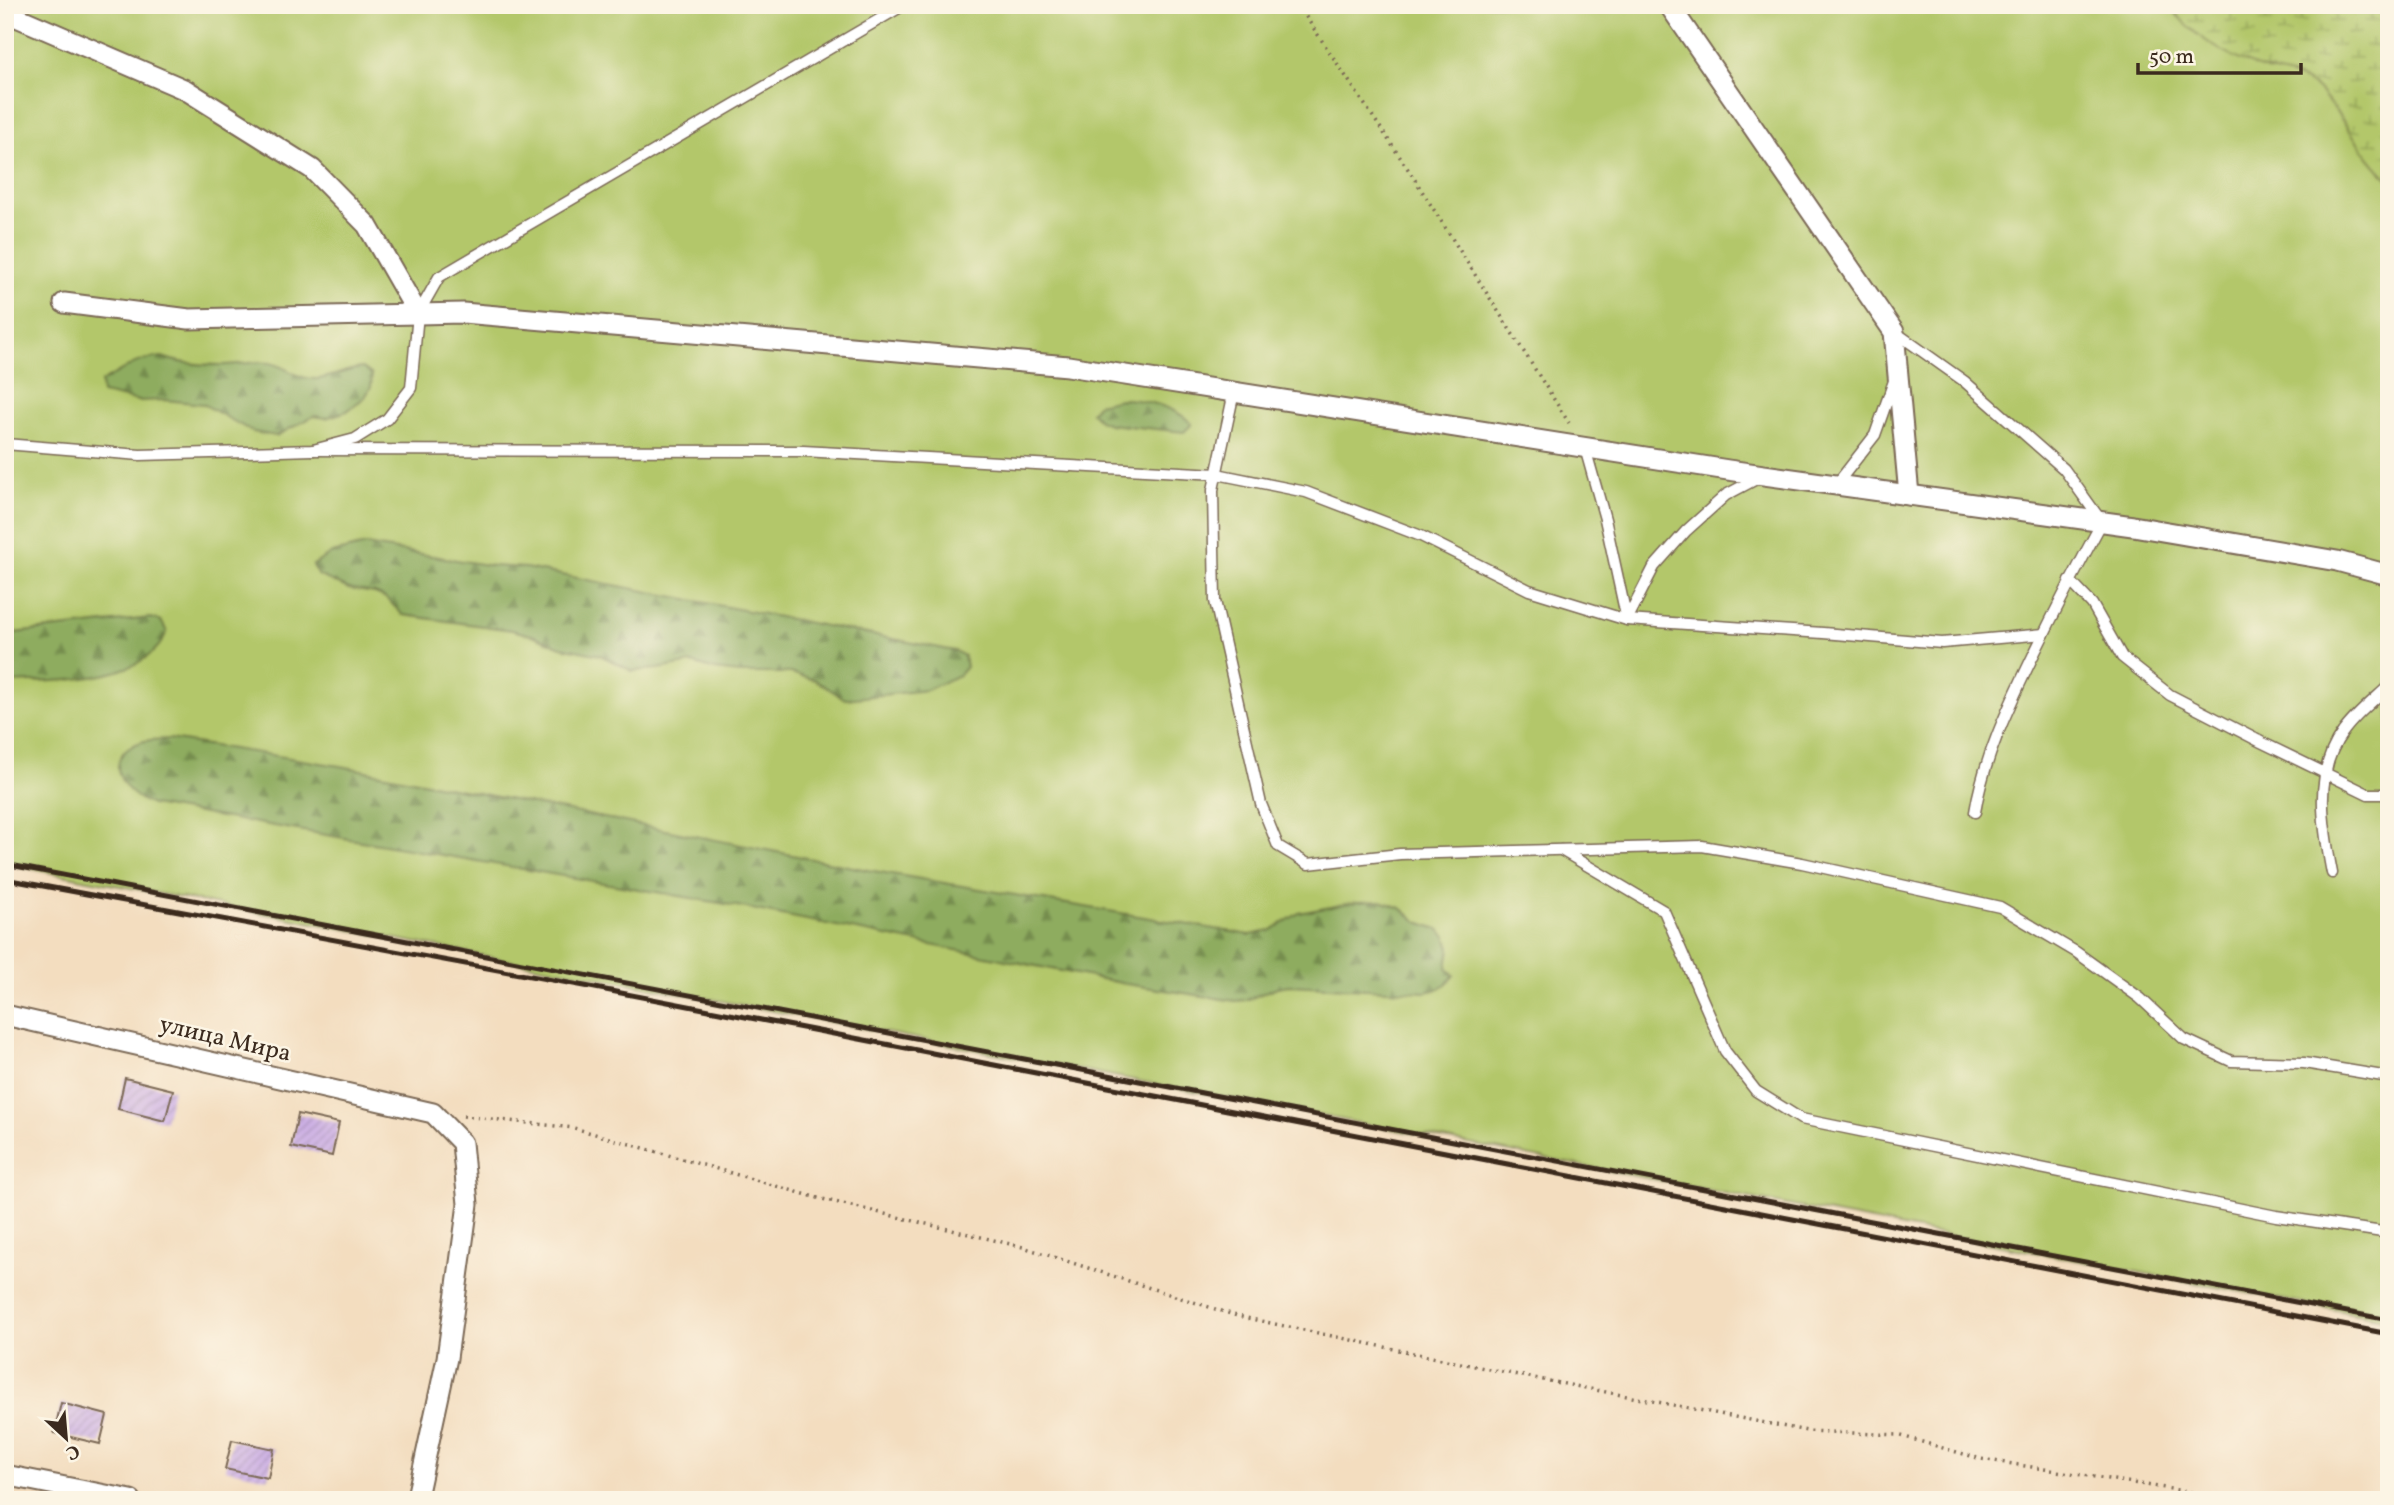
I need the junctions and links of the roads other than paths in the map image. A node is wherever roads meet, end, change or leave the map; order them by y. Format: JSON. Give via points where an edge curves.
{"nodes":[{"id":1,"x":904,"y":5,"type":"edge"},
{"id":2,"x":1669,"y":5,"type":"edge"},
{"id":3,"x":5,"y":12,"type":"edge"},
{"id":4,"x":64,"y":303,"type":"dead end"},
{"id":5,"x":418,"y":314,"type":"junction"},
{"id":6,"x":1894,"y":332,"type":"junction"},
{"id":7,"x":1898,"y":371,"type":"junction"},
{"id":8,"x":1234,"y":392,"type":"junction"},
{"id":9,"x":5,"y":444,"type":"edge"},
{"id":10,"x":1584,"y":447,"type":"junction"},
{"id":11,"x":313,"y":450,"type":"junction"},
{"id":12,"x":1217,"y":474,"type":"junction"},
{"id":13,"x":1764,"y":475,"type":"junction"},
{"id":14,"x":1836,"y":485,"type":"junction"},
{"id":15,"x":1909,"y":495,"type":"junction"},
{"id":16,"x":2102,"y":522,"type":"junction"},
{"id":17,"x":2389,"y":575,"type":"edge"},
{"id":18,"x":2070,"y":581,"type":"junction"},
{"id":19,"x":1627,"y":620,"type":"junction"},
{"id":20,"x":2044,"y":634,"type":"junction"},
{"id":21,"x":2389,"y":685,"type":"edge"},
{"id":22,"x":2324,"y":772,"type":"junction"},
{"id":23,"x":2389,"y":794,"type":"edge"},
{"id":24,"x":1975,"y":812,"type":"dead end"},
{"id":25,"x":1560,"y":849,"type":"junction"},
{"id":26,"x":2332,"y":873,"type":"dead end"},
{"id":27,"x":5,"y":1015,"type":"edge"},
{"id":28,"x":2389,"y":1077,"type":"edge"},
{"id":29,"x":2389,"y":1233,"type":"edge"},
{"id":30,"x":5,"y":1475,"type":"edge"},
{"id":31,"x":131,"y":1500,"type":"edge"},
{"id":32,"x":414,"y":1500,"type":"edge"}],
"edges":[{"from":1,"to":5,"type":"lane","via":[[439,277]]},
{"from":2,"to":6,"type":"street"},
{"from":3,"to":5,"type":"street","via":[[186,90],[312,169],[367,225]]},
{"from":4,"to":5,"type":"street","via":[[189,319]]},
{"from":5,"to":8,"type":"street","via":[[463,313],[1068,366]]},
{"from":5,"to":11,"type":"lane","via":[[411,388],[387,419],[355,439]]},
{"from":6,"to":7,"type":"street"},
{"from":6,"to":16,"type":"lane","via":[[1964,381],[2064,469]]},
{"from":7,"to":14,"type":"lane","via":[[1875,435]]},
{"from":7,"to":15,"type":"street"},
{"from":8,"to":10,"type":"street"},
{"from":8,"to":12,"type":"lane"},
{"from":9,"to":11,"type":"lane","via":[[140,455]]},
{"from":10,"to":13,"type":"street"},
{"from":10,"to":19,"type":"lane"},
{"from":11,"to":12,"type":"lane","via":[[803,451]]},
{"from":12,"to":19,"type":"lane","via":[[1306,492],[1421,536],[1529,590]]},
{"from":12,"to":25,"type":"lane","via":[[1213,490],[1214,601],[1261,804],[1278,846],[1308,864],[1400,854]]},
{"from":13,"to":14,"type":"street"},
{"from":13,"to":19,"type":"lane","via":[[1726,495],[1686,531],[1654,567]]},
{"from":14,"to":15,"type":"street"},
{"from":15,"to":16,"type":"street"},
{"from":16,"to":17,"type":"street","via":[[2337,561]]},
{"from":16,"to":18,"type":"lane"},
{"from":18,"to":20,"type":"lane"},
{"from":18,"to":22,"type":"lane","via":[[2092,604],[2122,657],[2170,695]]},
{"from":19,"to":20,"type":"lane","via":[[1942,643]]},
{"from":20,"to":24,"type":"lane","via":[[2004,716],[1979,783]]},
{"from":21,"to":22,"type":"lane","via":[[2342,732]]},
{"from":22,"to":23,"type":"lane","via":[[2368,794]]},
{"from":22,"to":26,"type":"lane","via":[[2324,832]]},
{"from":25,"to":28,"type":"lane","via":[[1702,846],[2000,907],[2087,959],[2140,998],[2184,1039],[2231,1061],[2304,1063]]},
{"from":25,"to":29,"type":"lane","via":[[1664,911],[1725,1051],[1756,1091],[1801,1119],[2276,1216]]},
{"from":27,"to":32,"type":"street","name":"улица Мира","via":[[433,1113],[462,1143],[468,1204],[447,1358]]},
{"from":30,"to":31,"type":"street"}]}
